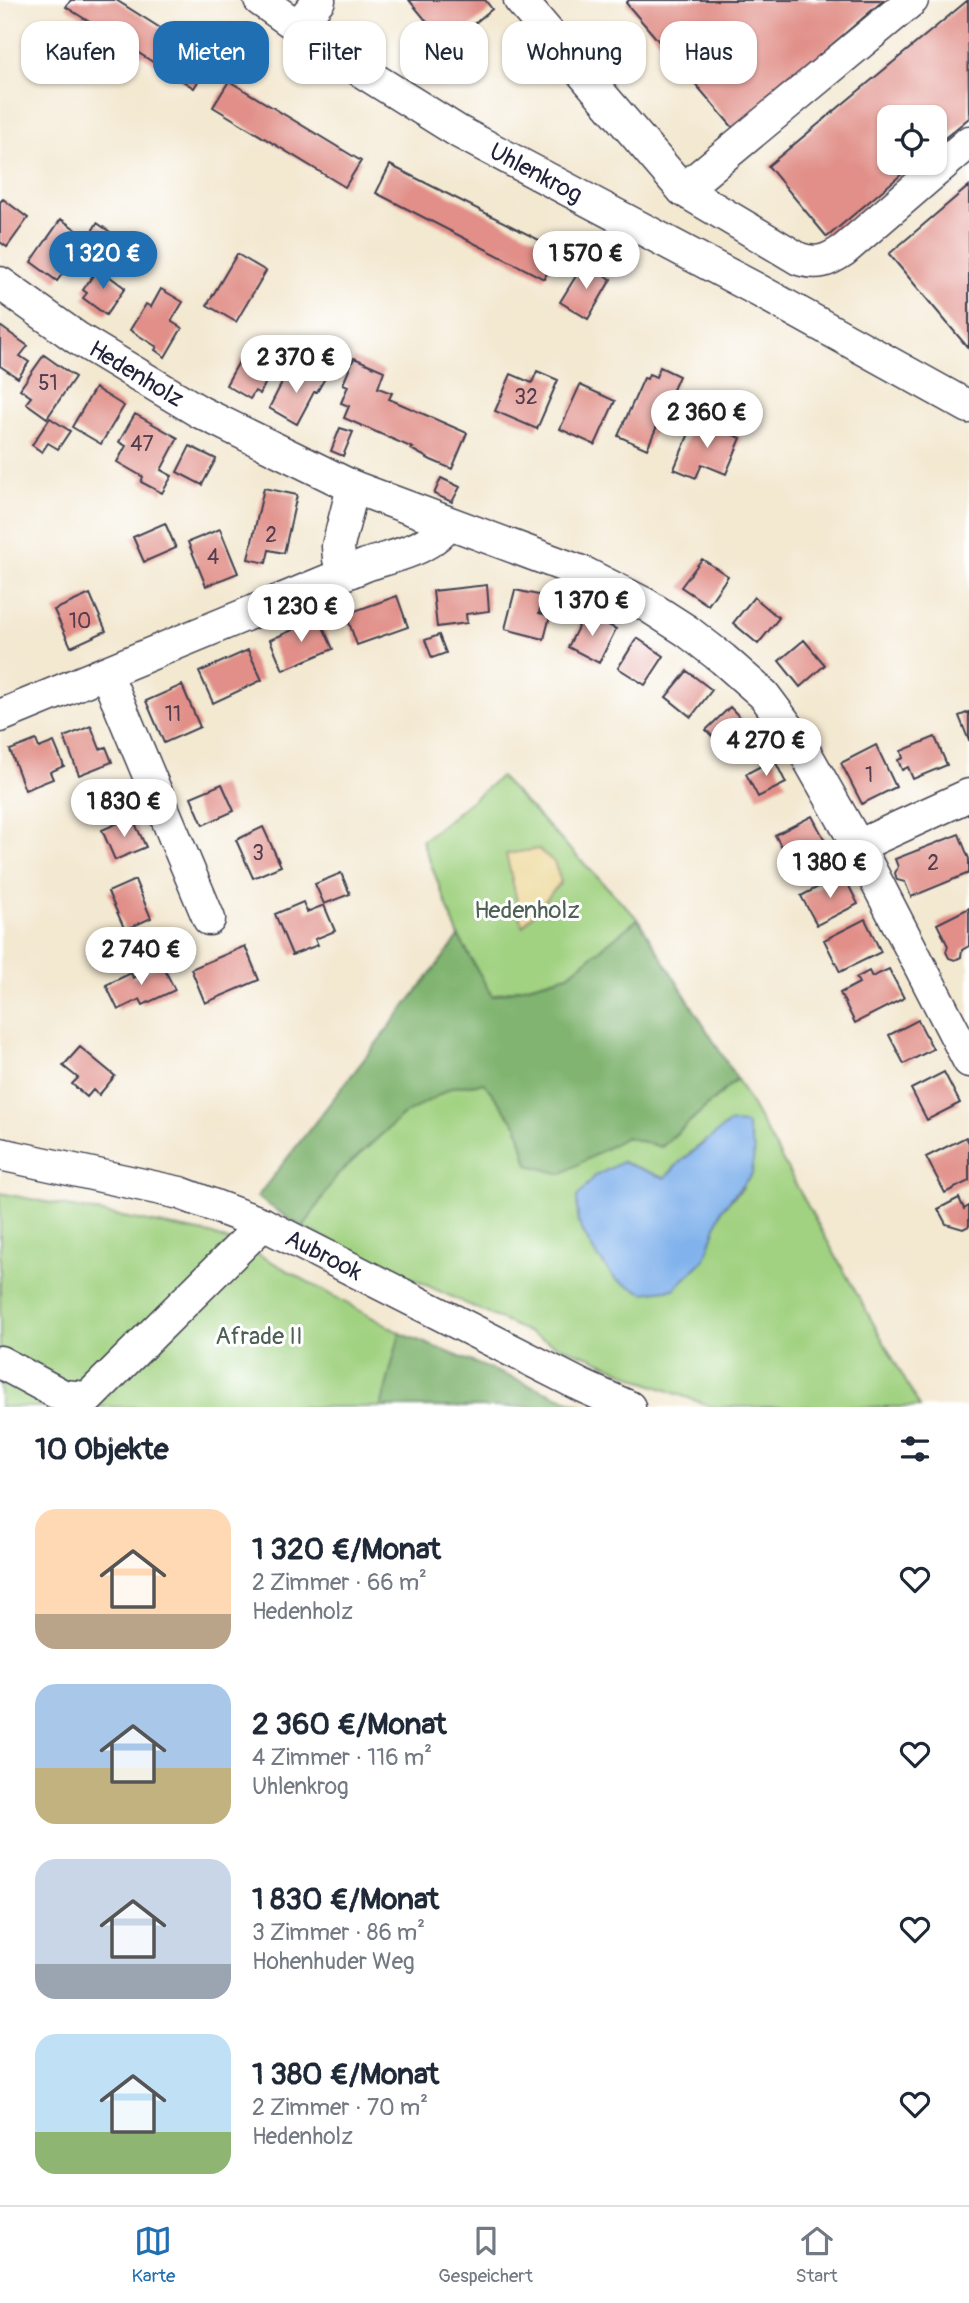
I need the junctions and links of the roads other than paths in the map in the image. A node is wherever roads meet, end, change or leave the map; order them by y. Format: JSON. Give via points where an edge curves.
{"nodes":[{"id":1,"x":260,"y":0,"type":"edge"},
{"id":2,"x":319,"y":0,"type":"edge"},
{"id":3,"x":520,"y":0,"type":"edge"},
{"id":4,"x":912,"y":0,"type":"edge"},
{"id":5,"x":289,"y":21,"type":"edge"},
{"id":6,"x":302,"y":21,"type":"edge"},
{"id":7,"x":385,"y":84,"type":"edge"},
{"id":8,"x":969,"y":142,"type":"edge"},
{"id":9,"x":683,"y":190,"type":"junction"},
{"id":10,"x":0,"y":283,"type":"edge"},
{"id":11,"x":969,"y":407,"type":"edge"},
{"id":12,"x":353,"y":487,"type":"junction"},
{"id":13,"x":448,"y":523,"type":"junction"},
{"id":14,"x":346,"y":573,"type":"junction"},
{"id":15,"x":106,"y":673,"type":"junction"},
{"id":16,"x":0,"y":716,"type":"edge"},
{"id":17,"x":969,"y":794,"type":"edge"},
{"id":18,"x":858,"y":846,"type":"junction"},
{"id":19,"x":209,"y":919,"type":"dead end"},
{"id":20,"x":969,"y":1061,"type":"edge"},
{"id":21,"x":0,"y":1154,"type":"edge"},
{"id":22,"x":263,"y":1224,"type":"junction"},
{"id":23,"x":0,"y":1362,"type":"edge"},
{"id":24,"x":629,"y":1407,"type":"edge"}],
"edges":[{"from":1,"to":5,"type":"street","name":"Uhlenkrog"},
{"from":2,"to":6,"type":"street"},
{"from":3,"to":9,"type":"street"},
{"from":4,"to":9,"type":"street"},
{"from":7,"to":11,"type":"street","name":"Uhlenkrog","via":[[459,132]]},
{"from":8,"to":9,"type":"street","via":[[844,250],[819,263],[799,259]]},
{"from":10,"to":12,"type":"street","name":"Hedenholz","via":[[77,338],[200,412]]},
{"from":12,"to":13,"type":"street","name":"Hedenholz"},
{"from":12,"to":14,"type":"street","via":[[338,546]]},
{"from":13,"to":14,"type":"street","via":[[430,543]]},
{"from":13,"to":18,"type":"street","name":"Hedenholz","via":[[584,573],[645,604],[723,659],[764,695],[799,742]]},
{"from":14,"to":15,"type":"street"},
{"from":15,"to":16,"type":"street"},
{"from":15,"to":19,"type":"street"},
{"from":17,"to":18,"type":"street"},
{"from":18,"to":20,"type":"street","name":"Hedenholz"},
{"from":21,"to":22,"type":"street","name":"Aubrook","via":[[180,1193]]},
{"from":22,"to":23,"type":"street","via":[[89,1398],[63,1396]]},
{"from":22,"to":24,"type":"street","name":"Aubrook"}]}
